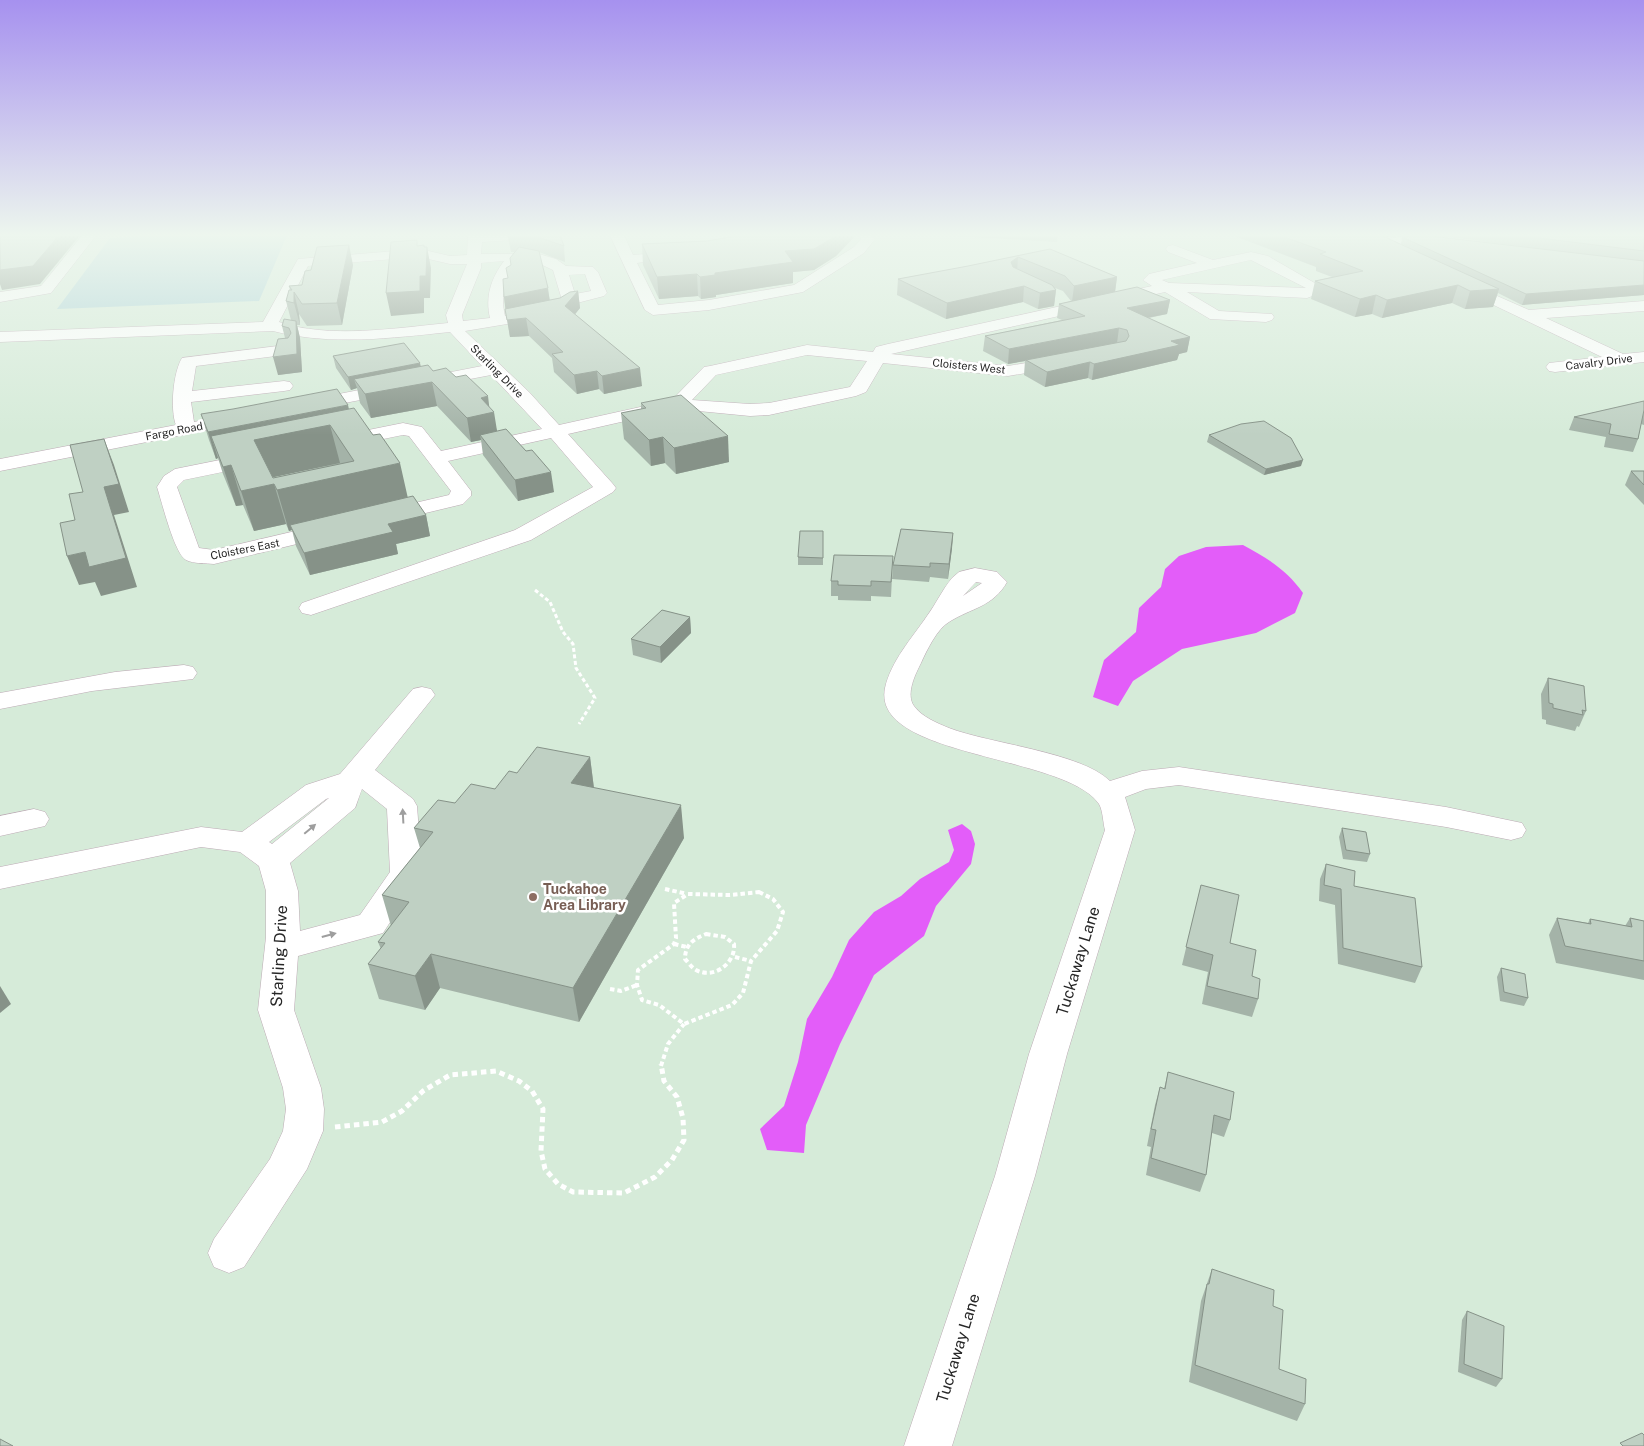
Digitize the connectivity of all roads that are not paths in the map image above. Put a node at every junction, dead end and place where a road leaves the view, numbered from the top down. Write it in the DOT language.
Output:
graph roads {
  1 [pos="282,300"];
  2 [pos="461,300"];
  3 [pos="496,300"];
  4 [pos="569,300"];
  5 [pos="648,300"];
  6 [pos="736,300"];
  7 [pos="1073,300"];
  8 [pos="1190,300"];
  9 [pos="1496,300"];
  10 [pos="1644,306"];
  11 [pos="1526,315"];
  12 [pos="1266,317"];
  13 [pos="499,321"];
  14 [pos="273,326"];
  15 [pos="456,327"];
  16 [pos="0,337"];
  17 [pos="286,350"];
  18 [pos="1644,356"];
  19 [pos="879,357"];
  20 [pos="1079,358"];
  21 [pos="1620,359"];
  22 [pos="1555,367"];
  23 [pos="495,369"];
  24 [pos="284,386"];
  25 [pos="182,398"];
  26 [pos="678,404"];
  27 [pos="287,409"];
  28 [pos="259,414"];
  29 [pos="187,428"];
  30 [pos="556,431"];
  31 [pos="436,458"];
  32 [pos="0,465"];
  33 [pos="312,608"];
  34 [pos="938,618"];
  35 [pos="184,673"];
  36 [pos="422,695"];
  37 [pos="0,701"];
  38 [pos="354,776"];
  39 [pos="1107,793"];
  40 [pos="34,819"];
  41 [pos="0,826"];
  42 [pos="1511,830"];
  43 [pos="260,852"];
  44 [pos="0,878"];
  45 [pos="282,948"];
  46 [pos="238,1240"];
  47 [pos="928,1446"];
  1 -- 14 [label="street"];
  2 -- 15 [label="street"];
  3 -- 13 [label="street"];
  4 -- 13 [label="street"];
  5 -- 6 [label="street"];
  7 -- 19 [label="street, Cloisters West"];
  8 -- 12 [label="street"];
  9 -- 11 [label="street"];
  10 -- 11 [label="street"];
  11 -- 21 [label="street"];
  13 -- 15 [label="street"];
  14 -- 15 [label="street"];
  14 -- 16 [label="street"];
  15 -- 23 [label="street, Starling Drive"];
  17 -- 25 [label="street"];
  18 -- 21 [label="street, Cavalry Drive"];
  19 -- 20 [label="street, Cloisters West"];
  19 -- 26 [label="street, Cloisters West"];
  19 -- 26 [label="street"];
  21 -- 22 [label="street, Cavalry Drive"];
  23 -- 27 [label="street"];
  23 -- 30 [label="street, Starling Drive"];
  24 -- 25 [label="street"];
  25 -- 29 [label="street"];
  26 -- 30 [label="street"];
  28 -- 29 [label="street, Fargo Road"];
  29 -- 32 [label="street, Fargo Road"];
  30 -- 31 [label="street"];
  30 -- 33 [label="street, Starling Drive"];
  31 -- 31 [label="street, Cloisters East"];
  34 -- 39 [label="street, Tuckaway Lane"];
  35 -- 37 [label="street"];
  36 -- 38 [label="street"];
  38 -- 43 [label="street"];
  45 -- 38 [label="street, one-way"];
  39 -- 42 [label="street"];
  39 -- 47 [label="street, Tuckaway Lane"];
  40 -- 41 [label="street"];
  43 -- 44 [label="street"];
  43 -- 45 [label="street, Starling Drive"];
  45 -- 46 [label="street, Starling Drive"];
}
